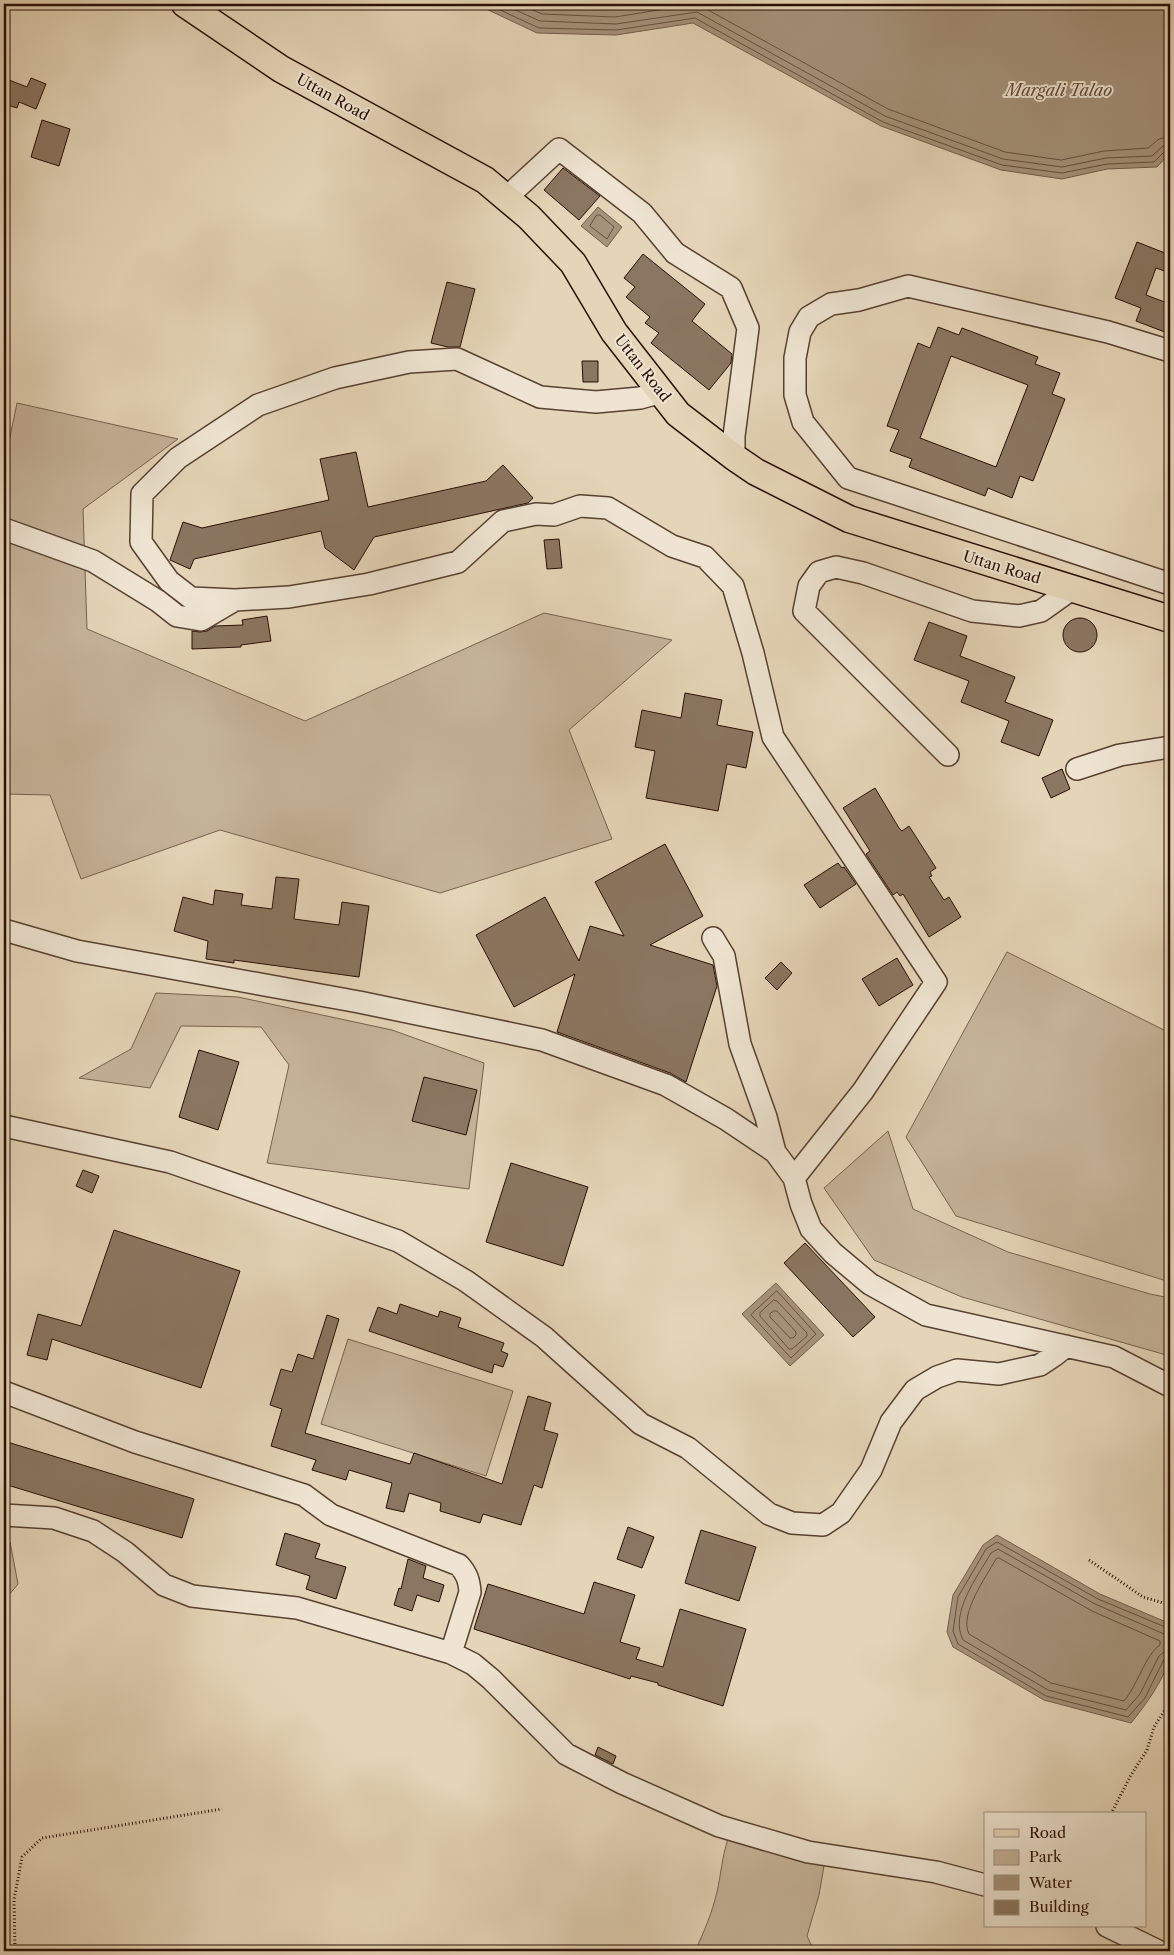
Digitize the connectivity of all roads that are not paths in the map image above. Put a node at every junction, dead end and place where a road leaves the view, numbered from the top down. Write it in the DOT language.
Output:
graph roads {
  1 [pos="185,4"];
  2 [pos="506,198"];
  3 [pos="1170,351"];
  4 [pos="662,392"];
  5 [pos="734,457"];
  6 [pos="4,529"];
  7 [pos="1170,584"];
  8 [pos="1072,589"];
  9 [pos="234,600"];
  10 [pos="1170,619"];
  11 [pos="1170,747"];
  12 [pos="948,755"];
  13 [pos="1076,769"];
  14 [pos="4,930"];
  15 [pos="713,938"];
  16 [pos="4,1126"];
  17 [pos="775,1152"];
  18 [pos="794,1178"];
  19 [pos="1066,1346"];
  20 [pos="1170,1386"];
  21 [pos="4,1392"];
  22 [pos="4,1515"];
  23 [pos="451,1653"];
  24 [pos="984,1885"];
  25 [pos="1111,1928"];
  26 [pos="1158,1951"];
  1 -- 2 [label="main road, Uttan Road"];
  2 -- 4 [label="main road, Uttan Road"];
  2 -- 5 [label="street"];
  3 -- 7 [label="street"];
  4 -- 5 [label="main road, Uttan Road"];
  4 -- 9 [label="street"];
  5 -- 8 [label="main road, Uttan Road"];
  6 -- 9 [label="street"];
  8 -- 10 [label="main road, Uttan Road"];
  8 -- 12 [label="street"];
  9 -- 18 [label="street"];
  11 -- 13 [label="street"];
  14 -- 17 [label="street"];
  15 -- 17 [label="street"];
  16 -- 19 [label="street"];
  17 -- 18 [label="street"];
  18 -- 19 [label="street"];
  19 -- 20 [label="street"];
  21 -- 23 [label="street"];
  22 -- 23 [label="street"];
  23 -- 24 [label="street"];
  25 -- 26 [label="street"];
}
